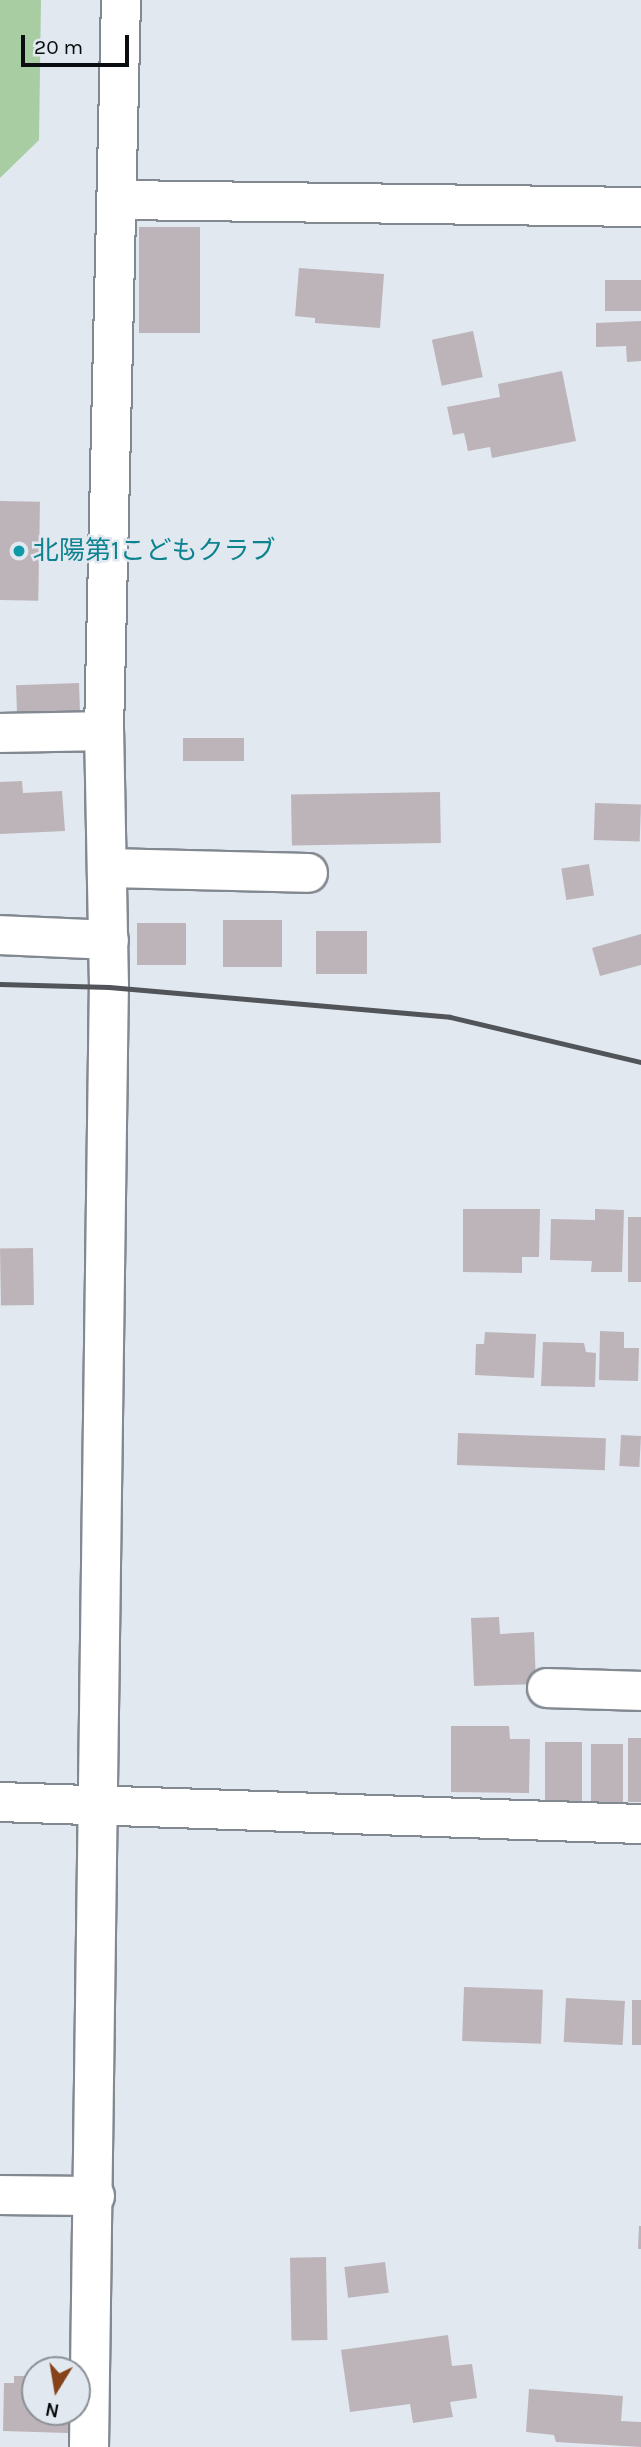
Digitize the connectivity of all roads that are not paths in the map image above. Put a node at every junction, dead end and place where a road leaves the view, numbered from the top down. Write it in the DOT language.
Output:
graph roads {
  1 [pos="121,0"];
  2 [pos="120,200"];
  3 [pos="641,207"];
  4 [pos="104,731"];
  5 [pos="0,733"];
  6 [pos="107,868"];
  7 [pos="308,873"];
  8 [pos="0,935"];
  9 [pos="108,940"];
  10 [pos="547,1688"];
  11 [pos="641,1691"];
  12 [pos="0,1802"];
  13 [pos="95,1805"];
  14 [pos="641,1824"];
  15 [pos="0,2195"];
  16 [pos="95,2196"];
  17 [pos="89,2447"];
  1 -- 2 [label="street"];
  2 -- 3 [label="street"];
  2 -- 4 [label="street"];
  4 -- 5 [label="street"];
  4 -- 6 [label="street"];
  6 -- 7 [label="street"];
  6 -- 9 [label="street"];
  8 -- 9 [label="street"];
  9 -- 13 [label="street"];
  10 -- 11 [label="street"];
  12 -- 13 [label="street"];
  13 -- 14 [label="street"];
  13 -- 16 [label="street"];
  15 -- 16 [label="street"];
  16 -- 17 [label="street"];
}
